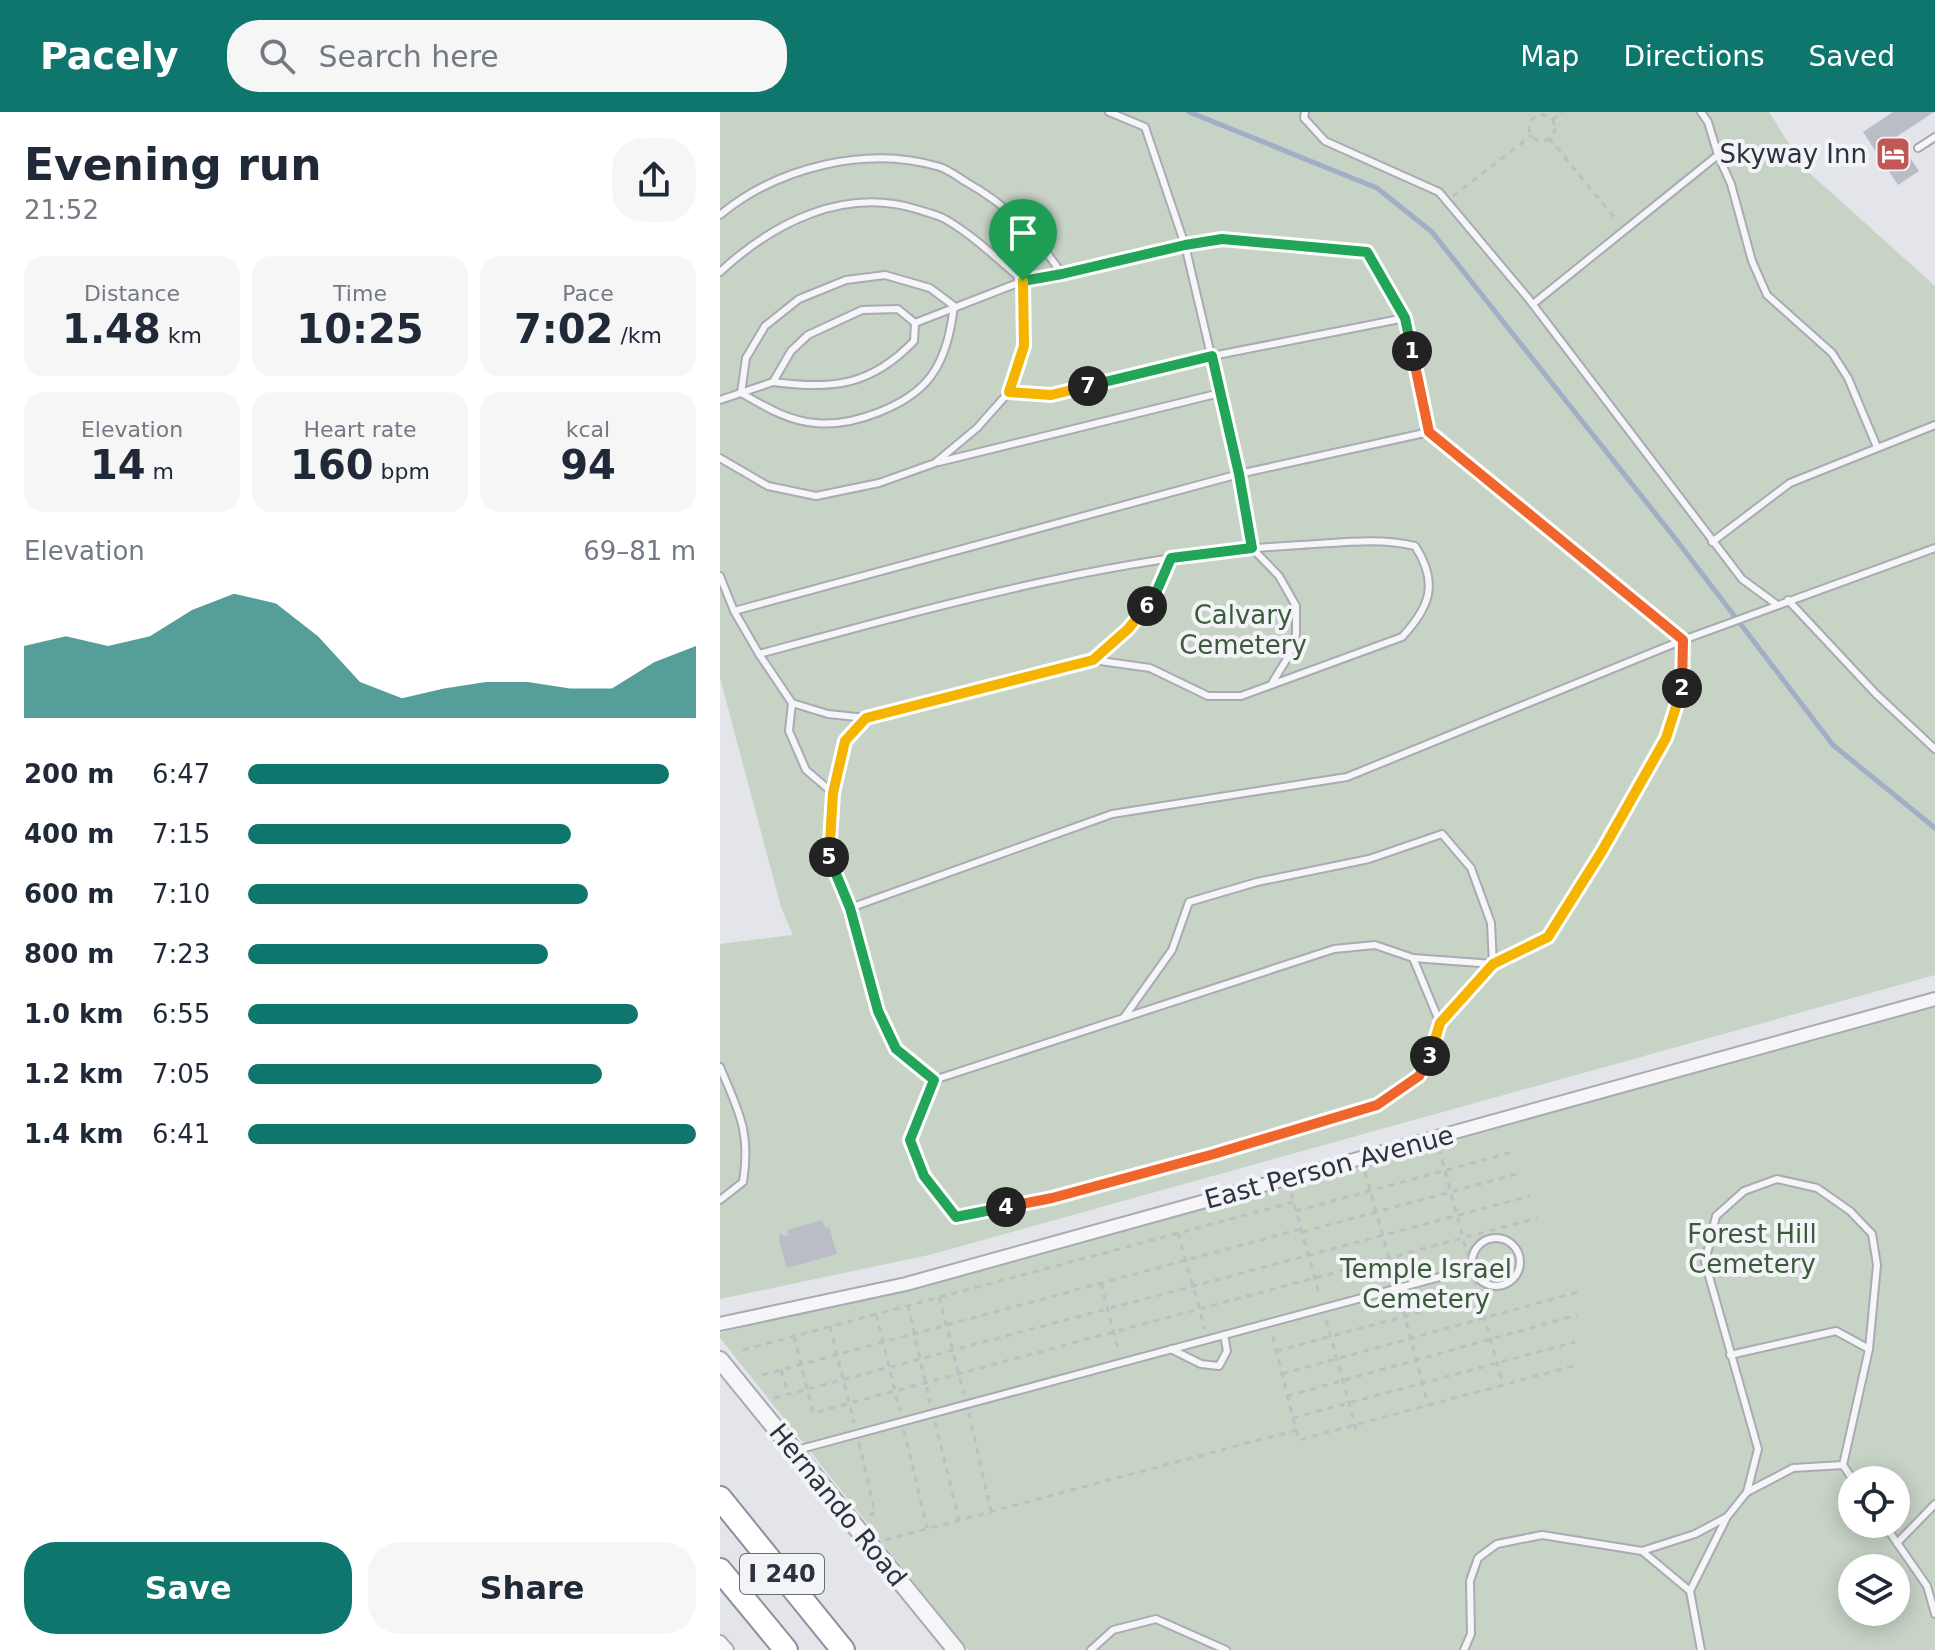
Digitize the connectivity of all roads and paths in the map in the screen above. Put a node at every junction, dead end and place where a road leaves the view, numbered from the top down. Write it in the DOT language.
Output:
graph roads {
  1 [pos="1109,112"];
  2 [pos="1305,112"];
  3 [pos="1531,112"];
  4 [pos="1563,112"];
  5 [pos="1701,112"];
  6 [pos="1535,117"];
  7 [pos="1552,120"];
  8 [pos="1532,135"];
  9 [pos="1935,137"];
  10 [pos="1549,138"];
  11 [pos="1918,148"];
  12 [pos="1718,155"];
  13 [pos="1447,201"];
  14 [pos="720,215"];
  15 [pos="1625,231"];
  16 [pos="1185,245"];
  17 [pos="720,272"];
  18 [pos="1062,274"];
  19 [pos="1023,281"];
  20 [pos="1533,304"];
  21 [pos="954,306"];
  22 [pos="1405,318"];
  23 [pos="915,323"];
  24 [pos="1212,356"];
  25 [pos="773,382"];
  26 [pos="1009,392"];
  27 [pos="741,393"];
  28 [pos="1220,393"];
  29 [pos="720,400"];
  30 [pos="1935,425"];
  31 [pos="1429,432"];
  32 [pos="1877,447"];
  33 [pos="720,458"];
  34 [pos="935,463"];
  35 [pos="1239,474"];
  36 [pos="1712,542"];
  37 [pos="1252,548"];
  38 [pos="1935,548"];
  39 [pos="1171,558"];
  40 [pos="720,576"];
  41 [pos="1788,600"];
  42 [pos="1776,604"];
  43 [pos="734,611"];
  44 [pos="1683,640"];
  45 [pos="759,654"];
  46 [pos="1093,660"];
  47 [pos="1270,686"];
  48 [pos="792,703"];
  49 [pos="866,718"];
  50 [pos="1935,749"];
  51 [pos="833,793"];
  52 [pos="850,908"];
  53 [pos="1413,958"];
  54 [pos="1493,964"];
  55 [pos="1935,999"];
  56 [pos="1124,1018"];
  57 [pos="1440,1023"];
  58 [pos="720,1067"];
  59 [pos="934,1080"];
  60 [pos="1439,1148"];
  61 [pos="1516,1151"];
  62 [pos="1364,1168"];
  63 [pos="1445,1170"];
  64 [pos="1521,1173"];
  65 [pos="1290,1188"];
  66 [pos="1370,1191"];
  67 [pos="1451,1192"];
  68 [pos="1530,1196"];
  69 [pos="720,1200"];
  70 [pos="1294,1202"];
  71 [pos="1296,1211"];
  72 [pos="1376,1212"];
  73 [pos="1457,1215"];
  74 [pos="1537,1218"];
  75 [pos="1302,1230"];
  76 [pos="1178,1233"];
  77 [pos="1382,1235"];
  78 [pos="1463,1237"];
  79 [pos="1308,1254"];
  80 [pos="1388,1258"];
  81 [pos="1186,1260"];
  82 [pos="1472,1268"];
  83 [pos="1315,1278"];
  84 [pos="1101,1283"];
  85 [pos="1193,1285"];
  86 [pos="1397,1289"];
  87 [pos="1578,1292"];
  88 [pos="1479,1297"];
  89 [pos="1107,1308"];
  90 [pos="1323,1308"];
  91 [pos="1199,1309"];
  92 [pos="1577,1315"];
  93 [pos="1405,1316"];
  94 [pos="1485,1318"];
  95 [pos="1269,1323"];
  96 [pos="720,1324"];
  97 [pos="1114,1332"];
  98 [pos="1224,1335"];
  99 [pos="794,1336"];
  100 [pos="1331,1336"];
  101 [pos="1410,1338"];
  102 [pos="1208,1339"];
  103 [pos="1491,1340"];
  104 [pos="1575,1342"];
  105 [pos="1171,1349"];
  106 [pos="1869,1349"];
  107 [pos="743,1350"];
  108 [pos="1276,1351"];
  109 [pos="1730,1355"];
  110 [pos="1337,1359"];
  111 [pos="720,1360"];
  112 [pos="1416,1360"];
  113 [pos="1122,1363"];
  114 [pos="1497,1363"];
  115 [pos="802,1364"];
  116 [pos="1577,1365"];
  117 [pos="781,1370"];
  118 [pos="1282,1374"];
  119 [pos="762,1375"];
  120 [pos="1343,1381"];
  121 [pos="1423,1383"];
  122 [pos="1503,1384"];
  123 [pos="807,1389"];
  124 [pos="788,1394"];
  125 [pos="1287,1396"];
  126 [pos="774,1398"];
  127 [pos="1349,1403"];
  128 [pos="1429,1405"];
  129 [pos="1293,1418"];
  130 [pos="1355,1425"];
  131 [pos="1296,1430"];
  132 [pos="1358,1436"];
  133 [pos="794,1451"];
  134 [pos="1843,1465"];
  135 [pos="1747,1492"];
  136 [pos="720,1498"];
  137 [pos="1935,1504"];
  138 [pos="1727,1517"];
  139 [pos="1894,1538"];
  140 [pos="1897,1543"];
  141 [pos="870,1544"];
  142 [pos="1642,1551"];
  143 [pos="720,1570"];
  144 [pos="1690,1591"];
  145 [pos="1935,1614"];
  146 [pos="720,1642"];
  147 [pos="727,1650"];
  148 [pos="786,1650"];
  149 [pos="843,1650"];
  150 [pos="956,1650"];
  151 [pos="1091,1650"];
  152 [pos="1226,1650"];
  153 [pos="1464,1650"];
  154 [pos="1701,1650"];
  1 -- 16 [label="lane"];
  2 -- 13 [label="lane"];
  3 -- 6 [label="path"];
  4 -- 7 [label="path"];
  5 -- 12 [label="lane"];
  6 -- 7 [label="path"];
  6 -- 8 [label="path"];
  7 -- 10 [label="path"];
  8 -- 10 [label="path"];
  8 -- 13 [label="path"];
  9 -- 11 [label="lane"];
  10 -- 15 [label="path"];
  12 -- 15 [label="lane"];
  12 -- 32 [label="lane"];
  13 -- 20 [label="lane"];
  14 -- 18 [label="lane"];
  15 -- 20 [label="lane"];
  16 -- 18 [label="lane"];
  16 -- 22 [label="lane"];
  16 -- 24 [label="lane"];
  17 -- 19 [label="lane"];
  18 -- 19 [label="lane"];
  19 -- 21 [label="lane"];
  19 -- 26 [label="lane"];
  20 -- 36 [label="lane"];
  21 -- 23 [label="lane"];
  21 -- 27 [label="lane"];
  21 -- 27 [label="lane"];
  22 -- 24 [label="lane"];
  22 -- 31 [label="lane"];
  23 -- 25 [label="lane"];
  23 -- 25 [label="lane"];
  24 -- 26 [label="lane"];
  24 -- 28 [label="lane"];
  25 -- 27 [label="lane"];
  26 -- 34 [label="lane"];
  27 -- 29 [label="lane"];
  28 -- 34 [label="lane"];
  28 -- 35 [label="lane"];
  30 -- 32 [label="lane"];
  31 -- 35 [label="lane"];
  31 -- 44 [label="lane"];
  32 -- 36 [label="lane"];
  33 -- 34 [label="lane"];
  35 -- 37 [label="lane"];
  35 -- 43 [label="lane"];
  36 -- 42 [label="lane"];
  37 -- 39 [label="lane"];
  37 -- 47 [label="lane"];
  37 -- 47 [label="lane"];
  38 -- 41 [label="lane"];
  39 -- 45 [label="lane"];
  39 -- 46 [label="lane"];
  40 -- 43 [label="lane"];
  41 -- 42 [label="lane"];
  41 -- 50 [label="lane"];
  42 -- 44 [label="lane"];
  43 -- 45 [label="lane"];
  44 -- 52 [label="lane"];
  44 -- 54 [label="lane"];
  45 -- 48 [label="lane"];
  46 -- 47 [label="lane"];
  46 -- 49 [label="lane"];
  48 -- 49 [label="lane"];
  48 -- 51 [label="lane"];
  49 -- 51 [label="lane"];
  51 -- 52 [label="lane"];
  52 -- 59 [label="lane"];
  53 -- 54 [label="lane"];
  53 -- 56 [label="lane"];
  53 -- 57 [label="lane"];
  54 -- 56 [label="lane"];
  54 -- 57 [label="lane"];
  55 -- 96 [label="street, East Person Avenue"];
  56 -- 59 [label="lane"];
  57 -- 59 [label="lane"];
  58 -- 69 [label="lane"];
  60 -- 63 [label="path"];
  61 -- 63 [label="path"];
  62 -- 66 [label="path"];
  63 -- 66 [label="path"];
  63 -- 67 [label="path"];
  64 -- 67 [label="path"];
  65 -- 70 [label="path"];
  66 -- 71 [label="path"];
  66 -- 72 [label="path"];
  67 -- 72 [label="path"];
  67 -- 73 [label="path"];
  68 -- 73 [label="path"];
  70 -- 71 [label="path"];
  70 -- 76 [label="path"];
  71 -- 75 [label="path"];
  72 -- 75 [label="path"];
  72 -- 77 [label="path"];
  73 -- 77 [label="path"];
  73 -- 78 [label="path"];
  74 -- 78 [label="path"];
  75 -- 79 [label="path"];
  75 -- 81 [label="path"];
  76 -- 81 [label="path"];
  76 -- 99 [label="path"];
  77 -- 79 [label="path"];
  77 -- 80 [label="path"];
  78 -- 80 [label="path"];
  78 -- 82 [label="path"];
  79 -- 83 [label="path"];
  79 -- 85 [label="path"];
  80 -- 83 [label="path"];
  80 -- 86 [label="path"];
  81 -- 84 [label="path"];
  81 -- 85 [label="path"];
  82 -- 82 [label="lane"];
  82 -- 86 [label="lane"];
  82 -- 88 [label="path"];
  83 -- 90 [label="path"];
  83 -- 91 [label="path"];
  84 -- 89 [label="path"];
  84 -- 115 [label="path"];
  85 -- 89 [label="path"];
  85 -- 91 [label="path"];
  86 -- 90 [label="lane"];
  86 -- 93 [label="path"];
  87 -- 94 [label="path"];
  88 -- 93 [label="path"];
  88 -- 94 [label="path"];
  89 -- 97 [label="path"];
  89 -- 123 [label="path"];
  90 -- 95 [label="lane"];
  90 -- 100 [label="path"];
  91 -- 97 [label="path"];
  91 -- 102 [label="path"];
  92 -- 103 [label="path"];
  93 -- 100 [label="path"];
  93 -- 101 [label="path"];
  94 -- 101 [label="path"];
  94 -- 103 [label="path"];
  95 -- 98 [label="lane"];
  95 -- 108 [label="path"];
  97 -- 113 [label="path"];
  97 -- 123 [label="path"];
  98 -- 102 [label="lane"];
  98 -- 105 [label="lane"];
  99 -- 107 [label="path"];
  99 -- 115 [label="path"];
  100 -- 108 [label="path"];
  100 -- 110 [label="path"];
  101 -- 110 [label="path"];
  101 -- 112 [label="path"];
  102 -- 105 [label="lane"];
  103 -- 112 [label="path"];
  103 -- 114 [label="path"];
  104 -- 114 [label="path"];
  105 -- 113 [label="lane"];
  106 -- 109 [label="lane"];
  106 -- 109 [label="lane"];
  106 -- 134 [label="lane"];
  108 -- 118 [label="path"];
  109 -- 135 [label="lane"];
  110 -- 118 [label="path"];
  110 -- 120 [label="path"];
  111 -- 133 [label="street, Hernando Road"];
  112 -- 120 [label="path"];
  112 -- 121 [label="path"];
  113 -- 133 [label="lane"];
  114 -- 121 [label="path"];
  114 -- 122 [label="path"];
  115 -- 117 [label="path"];
  115 -- 123 [label="path"];
  116 -- 122 [label="path"];
  117 -- 119 [label="path"];
  117 -- 124 [label="path"];
  118 -- 125 [label="path"];
  120 -- 125 [label="path"];
  120 -- 127 [label="path"];
  121 -- 127 [label="path"];
  121 -- 128 [label="path"];
  122 -- 128 [label="path"];
  123 -- 124 [label="path"];
  124 -- 126 [label="path"];
  125 -- 129 [label="path"];
  127 -- 129 [label="path"];
  127 -- 130 [label="path"];
  128 -- 130 [label="path"];
  129 -- 131 [label="path"];
  130 -- 131 [label="path"];
  130 -- 132 [label="path"];
  131 -- 141 [label="path"];
  133 -- 141 [label="street, Hernando Road"];
  134 -- 135 [label="lane"];
  135 -- 138 [label="lane"];
  136 -- 149 [label="highway, I 240"];
  137 -- 140 [label="lane"];
  138 -- 142 [label="lane"];
  138 -- 144 [label="lane"];
  139 -- 140 [label="lane"];
  140 -- 145 [label="lane"];
  141 -- 150 [label="street, Hernando Road"];
  142 -- 144 [label="lane"];
  142 -- 153 [label="lane"];
  143 -- 148 [label="highway, I 240"];
  144 -- 154 [label="lane"];
  146 -- 147 [label="street"];
  151 -- 152 [label="lane"];
}
